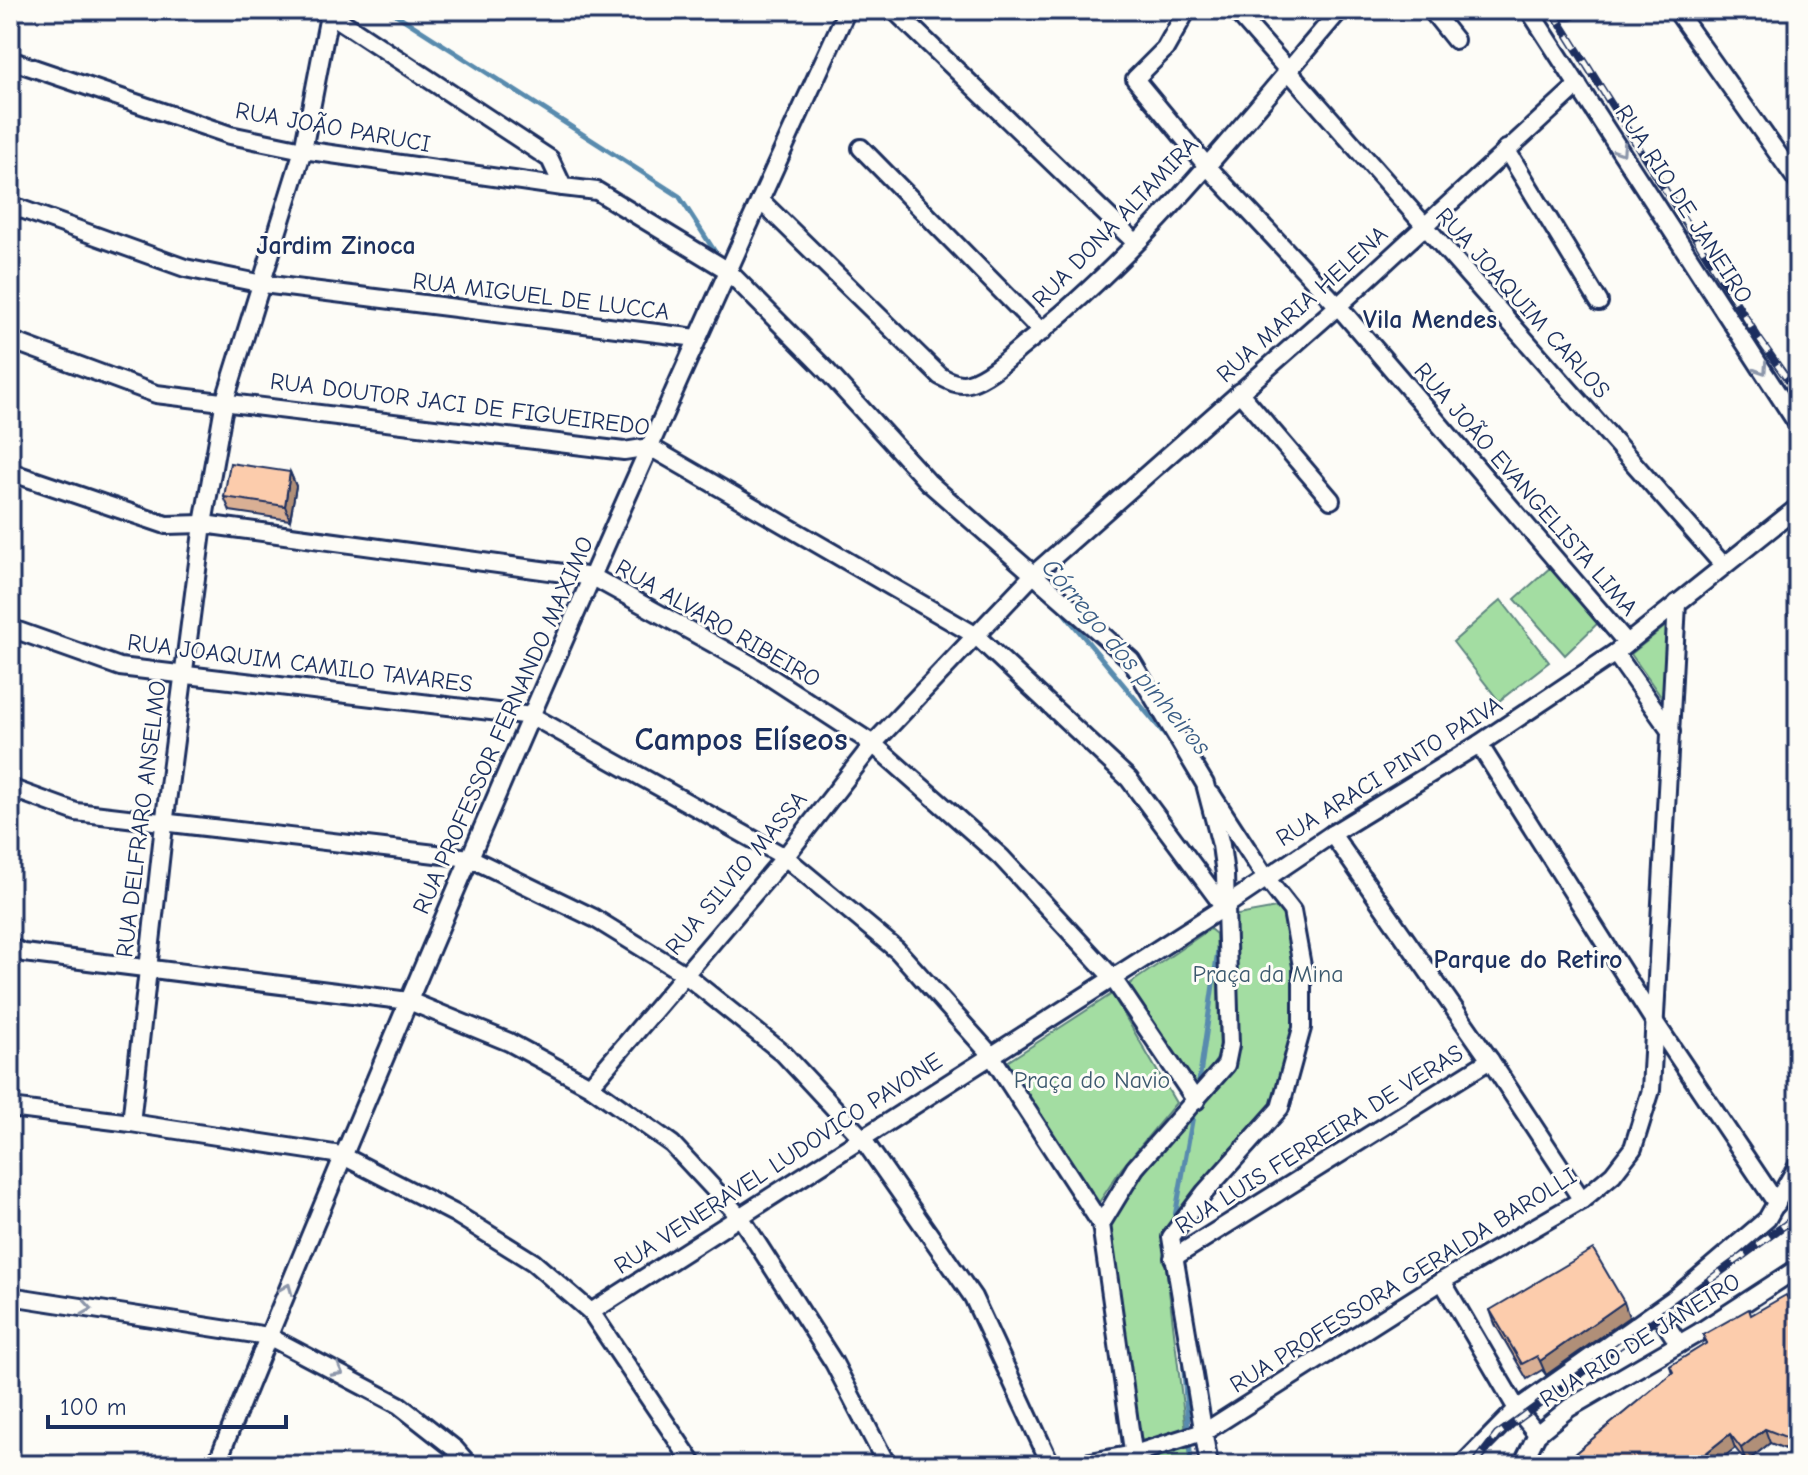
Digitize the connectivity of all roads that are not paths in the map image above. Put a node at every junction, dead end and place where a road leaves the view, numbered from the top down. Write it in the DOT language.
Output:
graph roads {
  1 [pos="847,10"];
  2 [pos="894,10"];
  3 [pos="1187,10"];
  4 [pos="1235,10"];
  5 [pos="1340,10"];
  6 [pos="1431,10"];
  7 [pos="1529,10"];
  8 [pos="1676,10"];
  9 [pos="328,11"];
  10 [pos="1455,40"];
  11 [pos="10,60"];
  12 [pos="1287,71"];
  13 [pos="1578,85"];
  14 [pos="861,148"];
  15 [pos="1506,149"];
  16 [pos="303,150"];
  17 [pos="1206,165"];
  18 [pos="1798,182"];
  19 [pos="563,187"];
  20 [pos="760,200"];
  21 [pos="10,205"];
  22 [pos="1422,227"];
  23 [pos="1135,242"];
  24 [pos="727,270"];
  25 [pos="263,284"];
  26 [pos="1599,302"];
  27 [pos="1338,306"];
  28 [pos="1042,332"];
  29 [pos="697,338"];
  30 [pos="10,340"];
  31 [pos="1239,392"];
  32 [pos="225,400"];
  33 [pos="1798,425"];
  34 [pos="650,447"];
  35 [pos="10,472"];
  36 [pos="1331,500"];
  37 [pos="1798,507"];
  38 [pos="203,524"];
  39 [pos="1054,555"];
  40 [pos="1724,566"];
  41 [pos="1033,575"];
  42 [pos="593,577"];
  43 [pos="1677,603"];
  44 [pos="10,628"];
  45 [pos="975,635"];
  46 [pos="1621,648"];
  47 [pos="184,674"];
  48 [pos="532,716"];
  49 [pos="1671,732"];
  50 [pos="873,744"];
  51 [pos="1479,744"];
  52 [pos="1205,784"];
  53 [pos="10,788"];
  54 [pos="164,825"];
  55 [pos="1332,834"];
  56 [pos="785,857"];
  57 [pos="470,858"];
  58 [pos="1266,878"];
  59 [pos="1224,907"];
  60 [pos="10,947"];
  61 [pos="146,967"];
  62 [pos="683,973"];
  63 [pos="1112,977"];
  64 [pos="409,1001"];
  65 [pos="1654,1021"];
  66 [pos="991,1055"];
  67 [pos="1490,1060"];
  68 [pos="590,1086"];
  69 [pos="1196,1101"];
  70 [pos="10,1108"];
  71 [pos="131,1123"];
  72 [pos="862,1138"];
  73 [pos="341,1155"];
  74 [pos="1798,1165"];
  75 [pos="1582,1200"];
  76 [pos="1777,1204"];
  77 [pos="741,1218"];
  78 [pos="1101,1224"];
  79 [pos="1173,1258"];
  80 [pos="1798,1268"];
  81 [pos="1442,1281"];
  82 [pos="10,1296"];
  83 [pos="1657,1311"];
  84 [pos="591,1312"];
  85 [pos="268,1336"];
  86 [pos="1679,1344"];
  87 [pos="1517,1409"];
  88 [pos="1206,1431"];
  89 [pos="1537,1434"];
  90 [pos="1134,1460"];
  91 [pos="216,1465"];
  92 [pos="469,1465"];
  93 [pos="694,1465"];
  94 [pos="887,1465"];
  95 [pos="1051,1465"];
  96 [pos="1074,1465"];
  97 [pos="1209,1465"];
  98 [pos="1462,1465"];
  99 [pos="1522,1465"];
  1 -- 20 [label="street, RUA PROFESSOR FERNANDO MAXIMO"];
  2 -- 23 [label="street"];
  3 -- 17 [label="street, RUA JOÃO EVANGELISTA LIMA"];
  4 -- 12 [label="street, RUA JOAQUIM CARLOS"];
  5 -- 12 [label="street, RUA DONA ALTAMIRA"];
  6 -- 10 [label="street"];
  7 -- 13 [label="street, RUA RIO DE JANEIRO"];
  8 -- 18 [label="street"];
  9 -- 16 [label="street, RUA DELFRARO ANSELMO"];
  9 -- 19 [label="street"];
  11 -- 16 [label="street, RUA JOÃO PARUCI"];
  12 -- 17 [label="street, RUA DONA ALTAMIRA"];
  12 -- 22 [label="street, RUA JOAQUIM CARLOS"];
  13 -- 15 [label="street, RUA MARIA HELENA"];
  13 -- 33 [label="street, RUA RIO DE JANEIRO, one-way"];
  14 -- 28 [label="street"];
  15 -- 22 [label="street, RUA MARIA HELENA"];
  15 -- 26 [label="street"];
  16 -- 19 [label="street, RUA JOÃO PARUCI"];
  16 -- 25 [label="street, RUA DELFRARO ANSELMO"];
  17 -- 23 [label="street, RUA DONA ALTAMIRA"];
  17 -- 27 [label="street, RUA JOÃO EVANGELISTA LIMA"];
  19 -- 24 [label="street, RUA JOÃO PARUCI"];
  20 -- 24 [label="street, RUA PROFESSOR FERNANDO MAXIMO"];
  20 -- 28 [label="street, RUA DONA ALTAMIRA"];
  21 -- 25 [label="street, RUA MIGUEL DE LUCCA"];
  22 -- 27 [label="street, RUA MARIA HELENA"];
  22 -- 40 [label="street, RUA JOAQUIM CARLOS"];
  23 -- 28 [label="street, RUA DONA ALTAMIRA"];
  24 -- 29 [label="street, RUA PROFESSOR FERNANDO MAXIMO"];
  24 -- 41 [label="street, RUA JOÃO PARUCI"];
  25 -- 29 [label="street, RUA MIGUEL DE LUCCA"];
  25 -- 32 [label="street, RUA DELFRARO ANSELMO"];
  27 -- 31 [label="street, RUA MARIA HELENA"];
  27 -- 46 [label="street, RUA JOÃO EVANGELISTA LIMA"];
  29 -- 34 [label="street, RUA PROFESSOR FERNANDO MAXIMO"];
  30 -- 32 [label="street, RUA DOUTOR JACI DE FIGUEIREDO"];
  31 -- 36 [label="street"];
  31 -- 39 [label="street, RUA MARIA HELENA"];
  32 -- 34 [label="street, RUA DOUTOR JACI DE FIGUEIREDO"];
  32 -- 38 [label="street, RUA DELFRARO ANSELMO"];
  34 -- 42 [label="street, RUA PROFESSOR FERNANDO MAXIMO"];
  34 -- 45 [label="street, RUA DOUTOR JACI DE FIGUEIREDO"];
  35 -- 38 [label="street, RUA ALVARO RIBEIRO"];
  37 -- 40 [label="street, RUA ARACI PINTO PAIVA"];
  38 -- 42 [label="street, RUA ALVARO RIBEIRO"];
  38 -- 47 [label="street, RUA DELFRARO ANSELMO"];
  39 -- 41 [label="street, RUA SILVIO MASSA"];
  40 -- 43 [label="street, RUA ARACI PINTO PAIVA"];
  41 -- 45 [label="street, RUA SILVIO MASSA"];
  41 -- 52 [label="street, RUA JOÃO PARUCI"];
  42 -- 48 [label="street, RUA PROFESSOR FERNANDO MAXIMO"];
  42 -- 50 [label="street, RUA ALVARO RIBEIRO"];
  43 -- 46 [label="street, RUA ARACI PINTO PAIVA"];
  43 -- 49 [label="street, RUA PROFESSORA GERALDA BAROLLI"];
  44 -- 47 [label="street, RUA JOAQUIM CAMILO TAVARES"];
  45 -- 50 [label="street, RUA SILVIO MASSA"];
  45 -- 59 [label="street, RUA DOUTOR JACI DE FIGUEIREDO"];
  46 -- 49 [label="street, RUA JOÃO EVANGELISTA LIMA"];
  46 -- 51 [label="street, RUA ARACI PINTO PAIVA"];
  47 -- 48 [label="street, RUA JOAQUIM CAMILO TAVARES"];
  47 -- 54 [label="street, RUA DELFRARO ANSELMO"];
  48 -- 56 [label="street, RUA JOAQUIM CAMILO TAVARES"];
  48 -- 57 [label="street, RUA PROFESSOR FERNANDO MAXIMO"];
  49 -- 65 [label="street, RUA PROFESSORA GERALDA BAROLLI"];
  50 -- 56 [label="street, RUA SILVIO MASSA"];
  50 -- 63 [label="street, RUA ALVARO RIBEIRO"];
  51 -- 55 [label="street, RUA ARACI PINTO PAIVA"];
  51 -- 65 [label="street"];
  52 -- 58 [label="street"];
  52 -- 59 [label="street"];
  53 -- 54 [label="street"];
  54 -- 57 [label="street"];
  54 -- 61 [label="street, RUA DELFRARO ANSELMO"];
  55 -- 58 [label="street, RUA ARACI PINTO PAIVA"];
  55 -- 67 [label="street"];
  56 -- 62 [label="street, RUA SILVIO MASSA"];
  56 -- 66 [label="street, RUA JOAQUIM CAMILO TAVARES"];
  57 -- 62 [label="street"];
  57 -- 64 [label="street, RUA PROFESSOR FERNANDO MAXIMO"];
  58 -- 59 [label="street, RUA ARACI PINTO PAIVA"];
  58 -- 79 [label="street"];
  59 -- 63 [label="street, RUA ARACI PINTO PAIVA"];
  59 -- 69 [label="street"];
  60 -- 61 [label="street"];
  61 -- 64 [label="street"];
  61 -- 71 [label="street, RUA DELFRARO ANSELMO"];
  62 -- 68 [label="street, RUA SILVIO MASSA"];
  62 -- 72 [label="street"];
  63 -- 66 [label="street, RUA ARACI PINTO PAIVA"];
  63 -- 69 [label="street, RUA ALVARO RIBEIRO"];
  64 -- 68 [label="street"];
  64 -- 73 [label="street, RUA PROFESSOR FERNANDO MAXIMO"];
  65 -- 75 [label="street, RUA PROFESSORA GERALDA BAROLLI"];
  65 -- 76 [label="street"];
  66 -- 72 [label="street, RUA VENERAVEL LUDOVICO PAVONE"];
  66 -- 78 [label="street, RUA JOAQUIM CAMILO TAVARES"];
  67 -- 75 [label="street"];
  67 -- 79 [label="street, RUA LUIS FERREIRA DE VERAS"];
  68 -- 77 [label="street"];
  69 -- 78 [label="street"];
  70 -- 71 [label="street"];
  71 -- 73 [label="street"];
  72 -- 77 [label="street, RUA VENERAVEL LUDOVICO PAVONE"];
  72 -- 95 [label="street"];
  73 -- 84 [label="street"];
  85 -- 73 [label="street, RUA PROFESSOR FERNANDO MAXIMO, one-way"];
  74 -- 76 [label="street"];
  75 -- 81 [label="street, RUA PROFESSORA GERALDA BAROLLI"];
  76 -- 83 [label="street"];
  77 -- 84 [label="street, RUA VENERAVEL LUDOVICO PAVONE"];
  77 -- 94 [label="street"];
  78 -- 90 [label="street"];
  79 -- 88 [label="street"];
  80 -- 86 [label="street, RUA RIO DE JANEIRO"];
  81 -- 87 [label="street"];
  81 -- 88 [label="street, RUA PROFESSORA GERALDA BAROLLI"];
  82 -- 85 [label="street, one-way"];
  83 -- 86 [label="street"];
  83 -- 87 [label="street"];
  84 -- 93 [label="street"];
  85 -- 91 [label="street, RUA PROFESSOR FERNANDO MAXIMO"];
  85 -- 92 [label="street, one-way"];
  86 -- 89 [label="street, RUA RIO DE JANEIRO"];
  87 -- 89 [label="street"];
  87 -- 98 [label="street"];
  88 -- 90 [label="street, RUA PROFESSORA GERALDA BAROLLI"];
  88 -- 97 [label="street"];
  89 -- 99 [label="street, RUA RIO DE JANEIRO"];
  90 -- 96 [label="street, RUA PROFESSORA GERALDA BAROLLI"];
}
